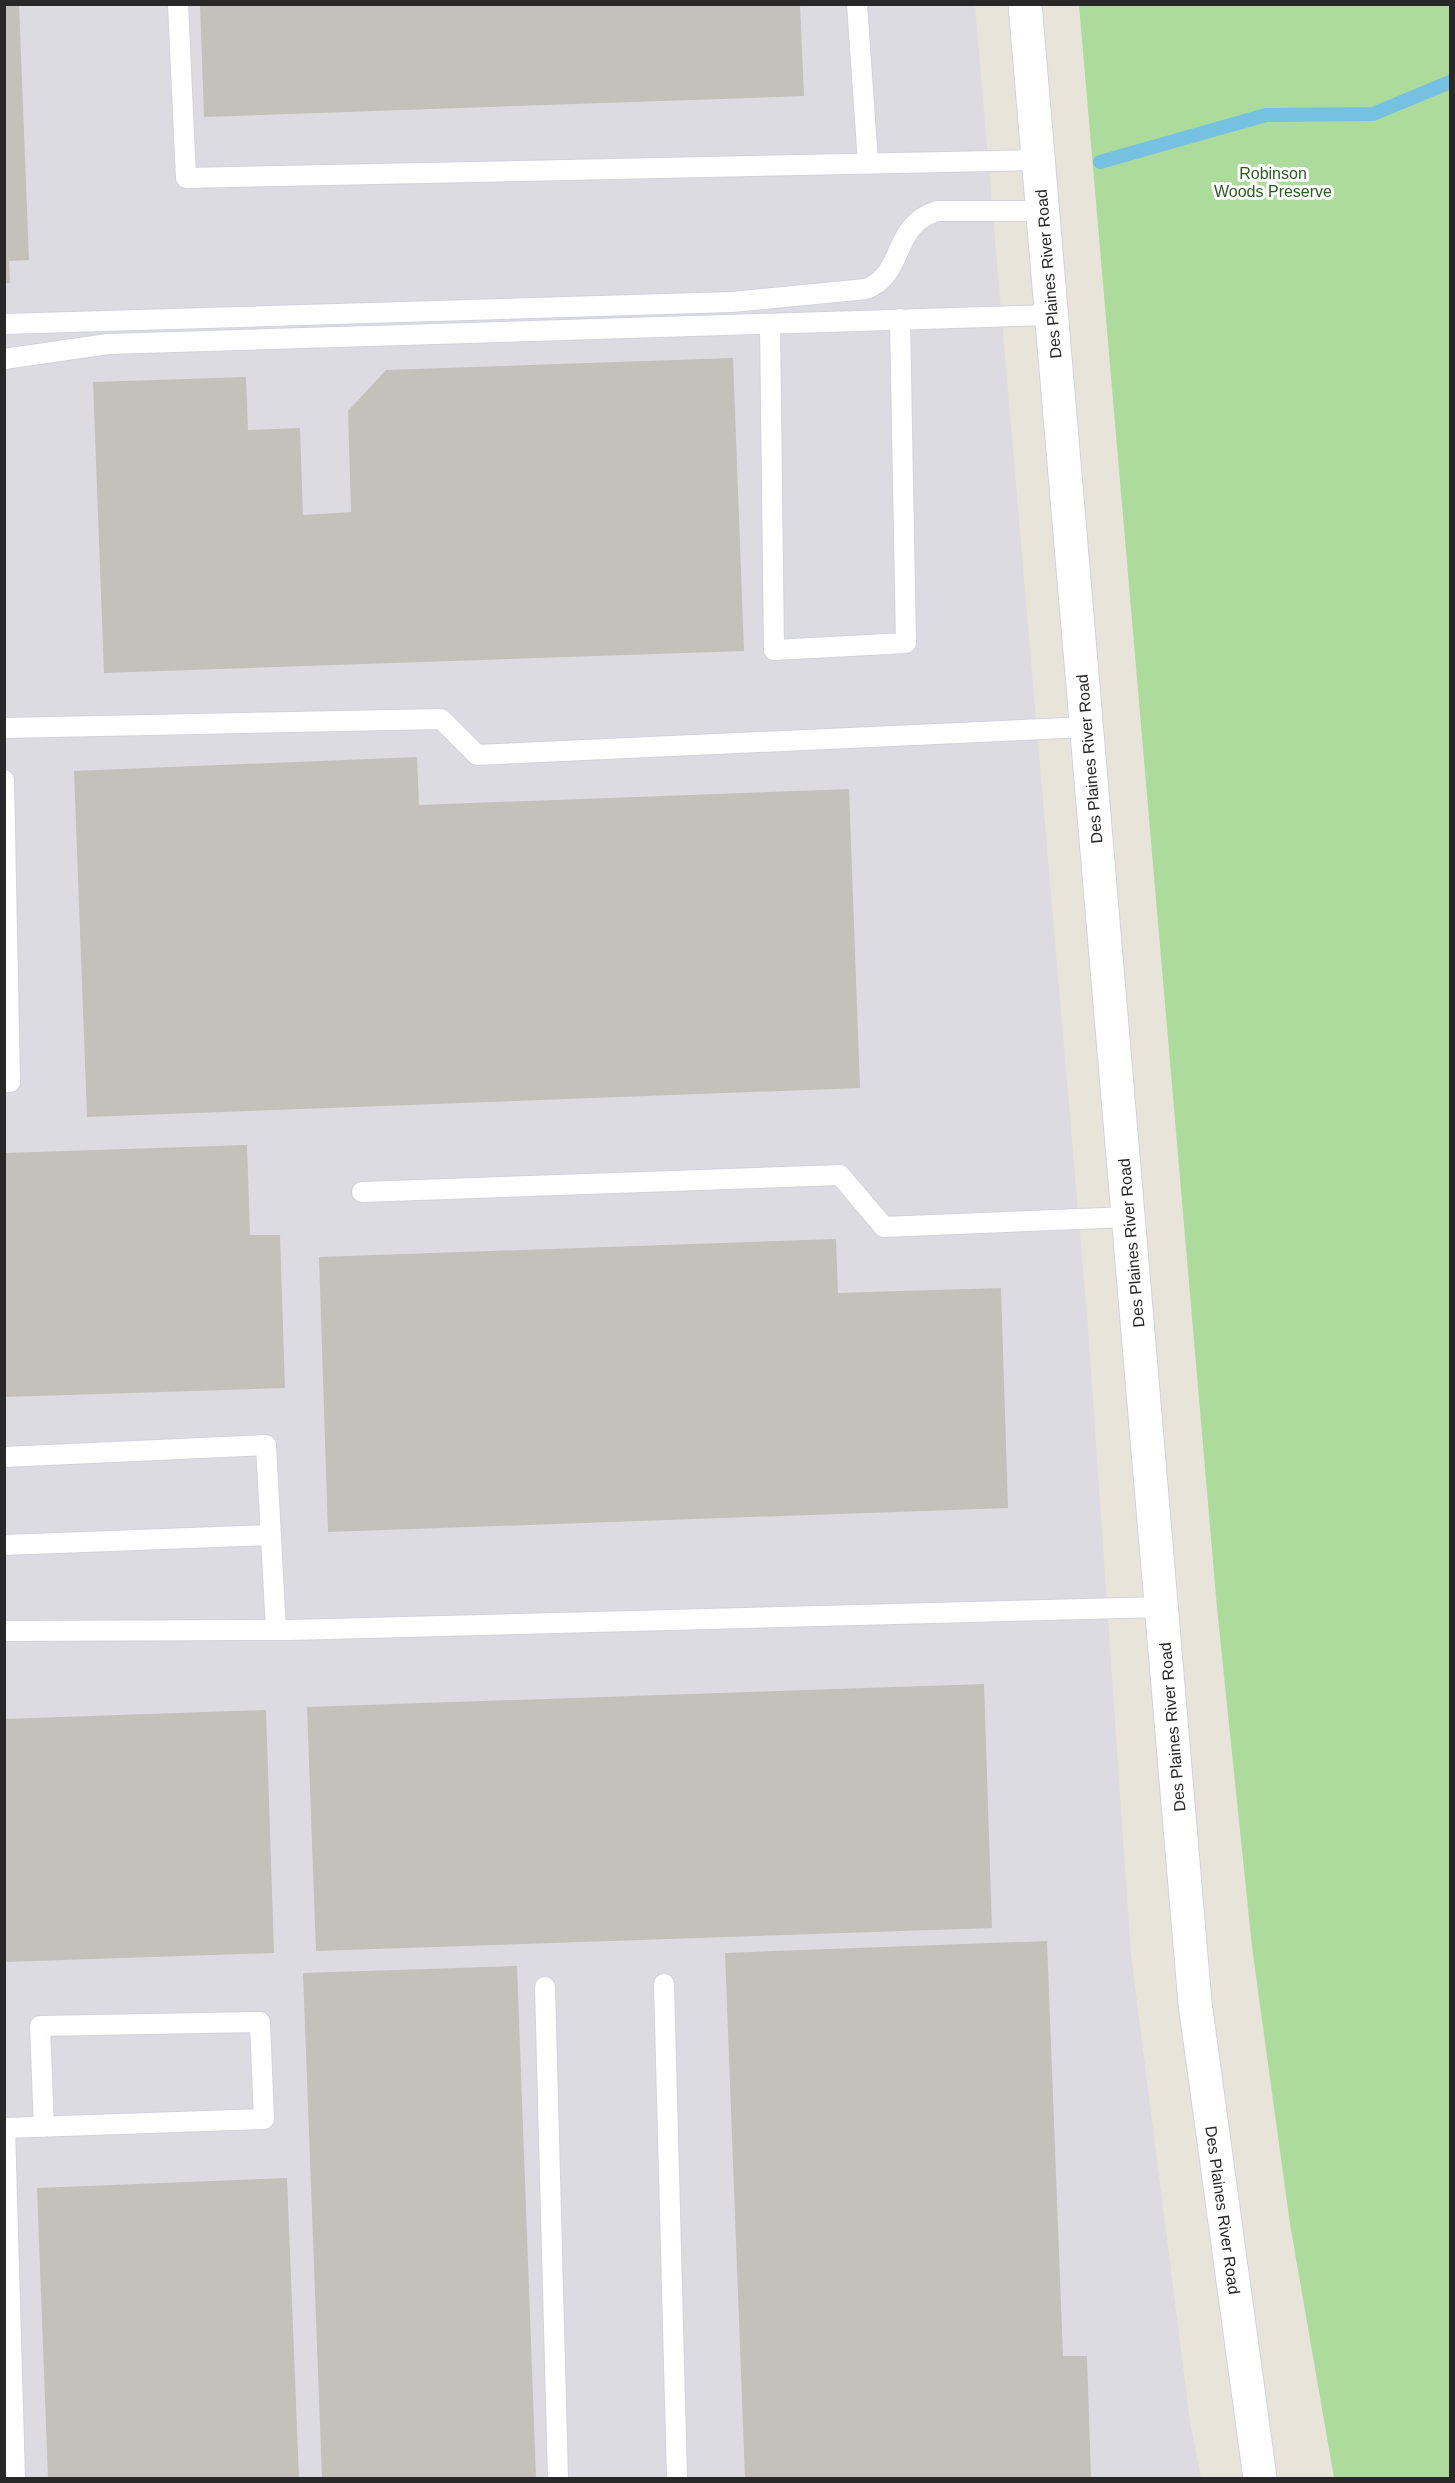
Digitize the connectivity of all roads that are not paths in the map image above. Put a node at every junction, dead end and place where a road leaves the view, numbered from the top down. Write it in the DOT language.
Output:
graph roads {
  1 [pos="178,4"];
  2 [pos="857,4"];
  3 [pos="1025,4"];
  4 [pos="1038,160"];
  5 [pos="868,164"];
  6 [pos="1043,211"];
  7 [pos="1052,315"];
  8 [pos="900,319"];
  9 [pos="4,324"];
  10 [pos="770,324"];
  11 [pos="4,359"];
  12 [pos="1086,727"];
  13 [pos="4,728"];
  14 [pos="4,780"];
  15 [pos="4,1082"];
  16 [pos="362,1192"];
  17 [pos="1129,1217"];
  18 [pos="4,1457"];
  19 [pos="271,1535"];
  20 [pos="4,1545"];
  21 [pos="1162,1607"];
  22 [pos="276,1630"];
  23 [pos="4,1631"];
  24 [pos="664,1984"];
  25 [pos="544,1988"];
  26 [pos="44,2127"];
  27 [pos="15,2478"];
  28 [pos="558,2478"];
  29 [pos="677,2478"];
  30 [pos="1260,2478"];
  1 -- 5 [label="lane"];
  2 -- 5 [label="lane"];
  3 -- 4 [label="main road, Des Plaines River Road"];
  4 -- 5 [label="lane"];
  4 -- 6 [label="main road, Des Plaines River Road"];
  6 -- 7 [label="main road, Des Plaines River Road"];
  6 -- 9 [label="lane"];
  7 -- 8 [label="lane"];
  7 -- 12 [label="main road, Des Plaines River Road"];
  8 -- 10 [label="lane"];
  8 -- 10 [label="lane"];
  10 -- 11 [label="lane"];
  12 -- 13 [label="lane"];
  12 -- 17 [label="main road, Des Plaines River Road"];
  14 -- 15 [label="lane"];
  16 -- 17 [label="lane"];
  17 -- 21 [label="main road, Des Plaines River Road"];
  18 -- 19 [label="lane"];
  19 -- 20 [label="lane"];
  19 -- 22 [label="lane"];
  21 -- 22 [label="lane"];
  21 -- 30 [label="main road, Des Plaines River Road"];
  22 -- 23 [label="lane"];
  24 -- 29 [label="lane"];
  25 -- 28 [label="lane"];
  26 -- 26 [label="lane"];
  26 -- 27 [label="lane"];
}
